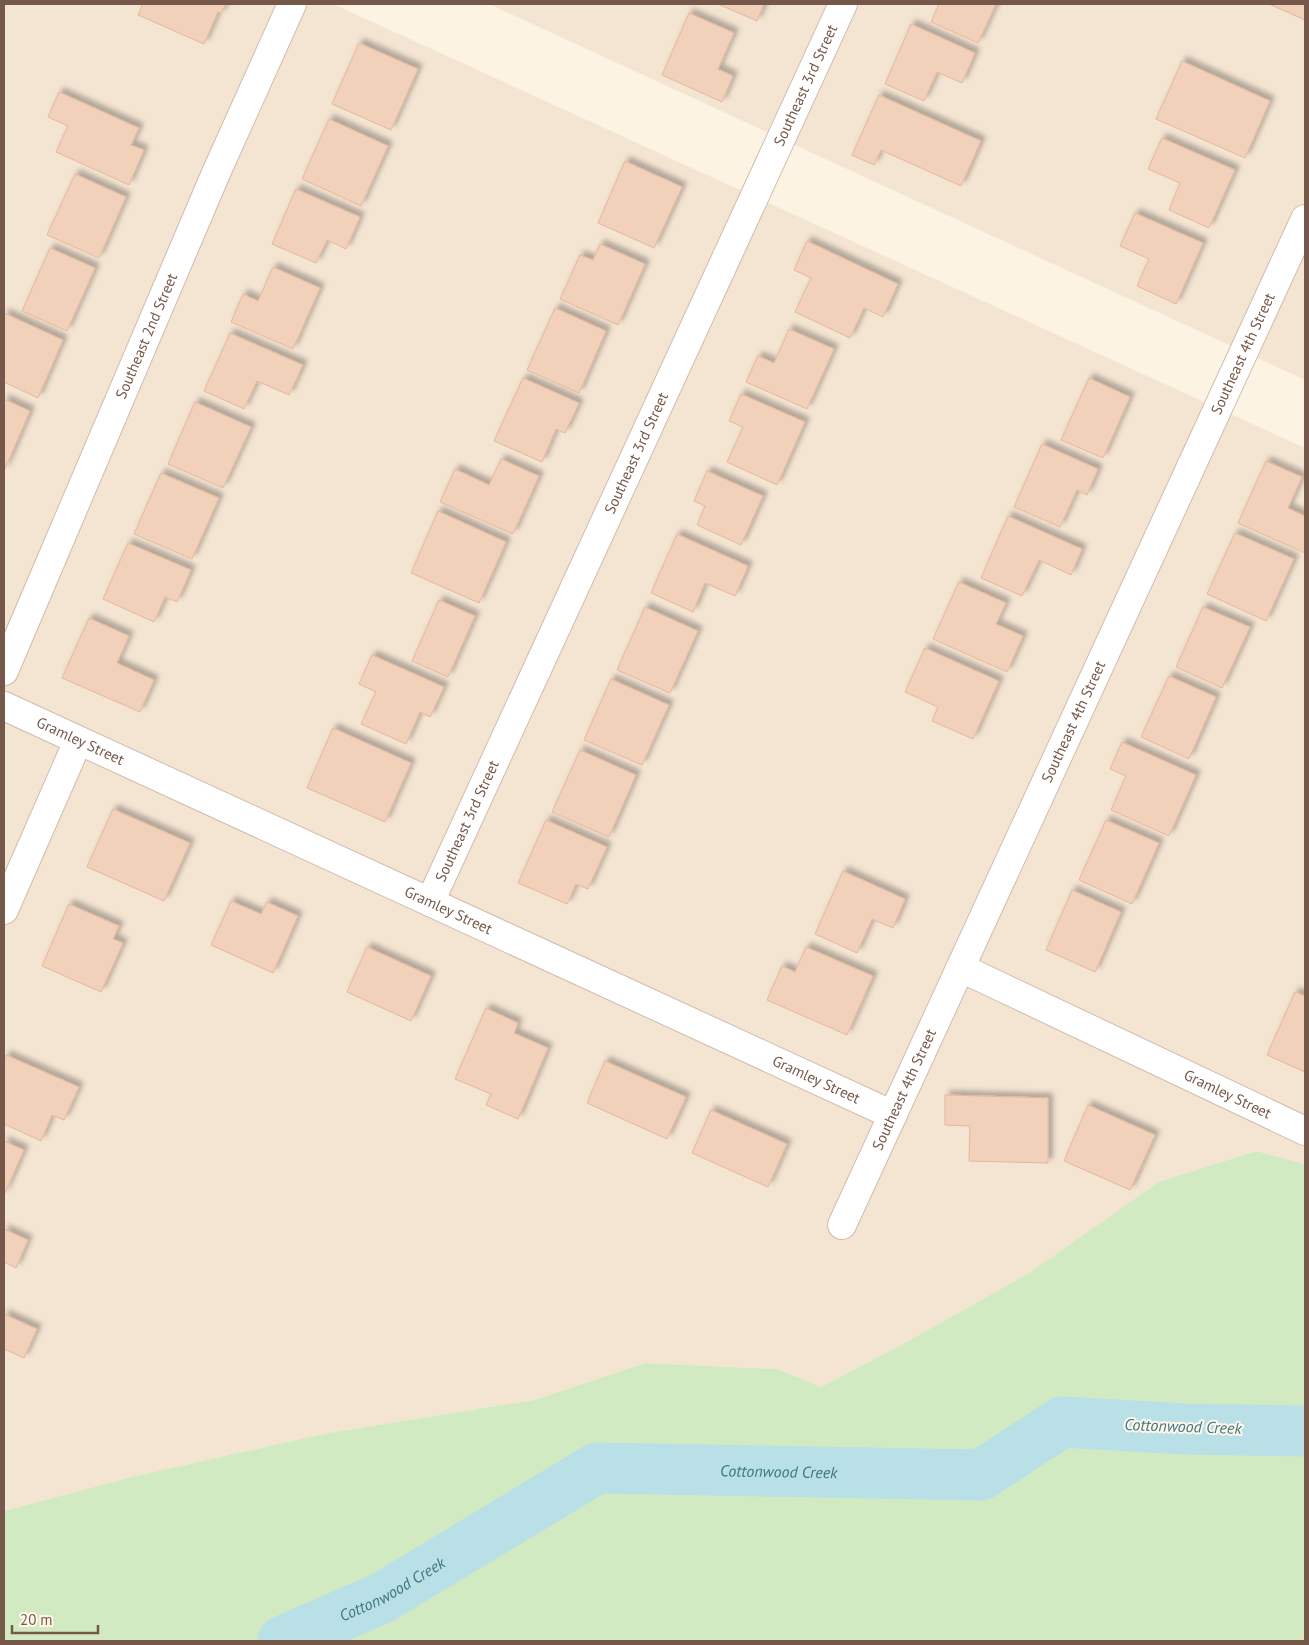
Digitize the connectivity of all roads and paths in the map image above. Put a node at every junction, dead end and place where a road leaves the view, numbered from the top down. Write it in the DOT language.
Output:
graph roads {
  1 [pos="292,4"];
  2 [pos="843,4"];
  3 [pos="1305,219"];
  4 [pos="4,671"];
  5 [pos="4,706"];
  6 [pos="78,741"];
  7 [pos="430,902"];
  8 [pos="4,910"];
  9 [pos="961,968"];
  10 [pos="893,1115"];
  11 [pos="1305,1131"];
  12 [pos="842,1225"];
  1 -- 4 [label="street, Southeast 2nd Street"];
  2 -- 7 [label="street, Southeast 3rd Street"];
  3 -- 9 [label="street, Southeast 4th Street"];
  5 -- 6 [label="street, Gramley Street"];
  6 -- 7 [label="street, Gramley Street"];
  6 -- 8 [label="street"];
  7 -- 10 [label="street, Gramley Street"];
  9 -- 10 [label="street, Southeast 4th Street"];
  9 -- 11 [label="street, Gramley Street"];
  10 -- 12 [label="street, Southeast 4th Street"];
}
